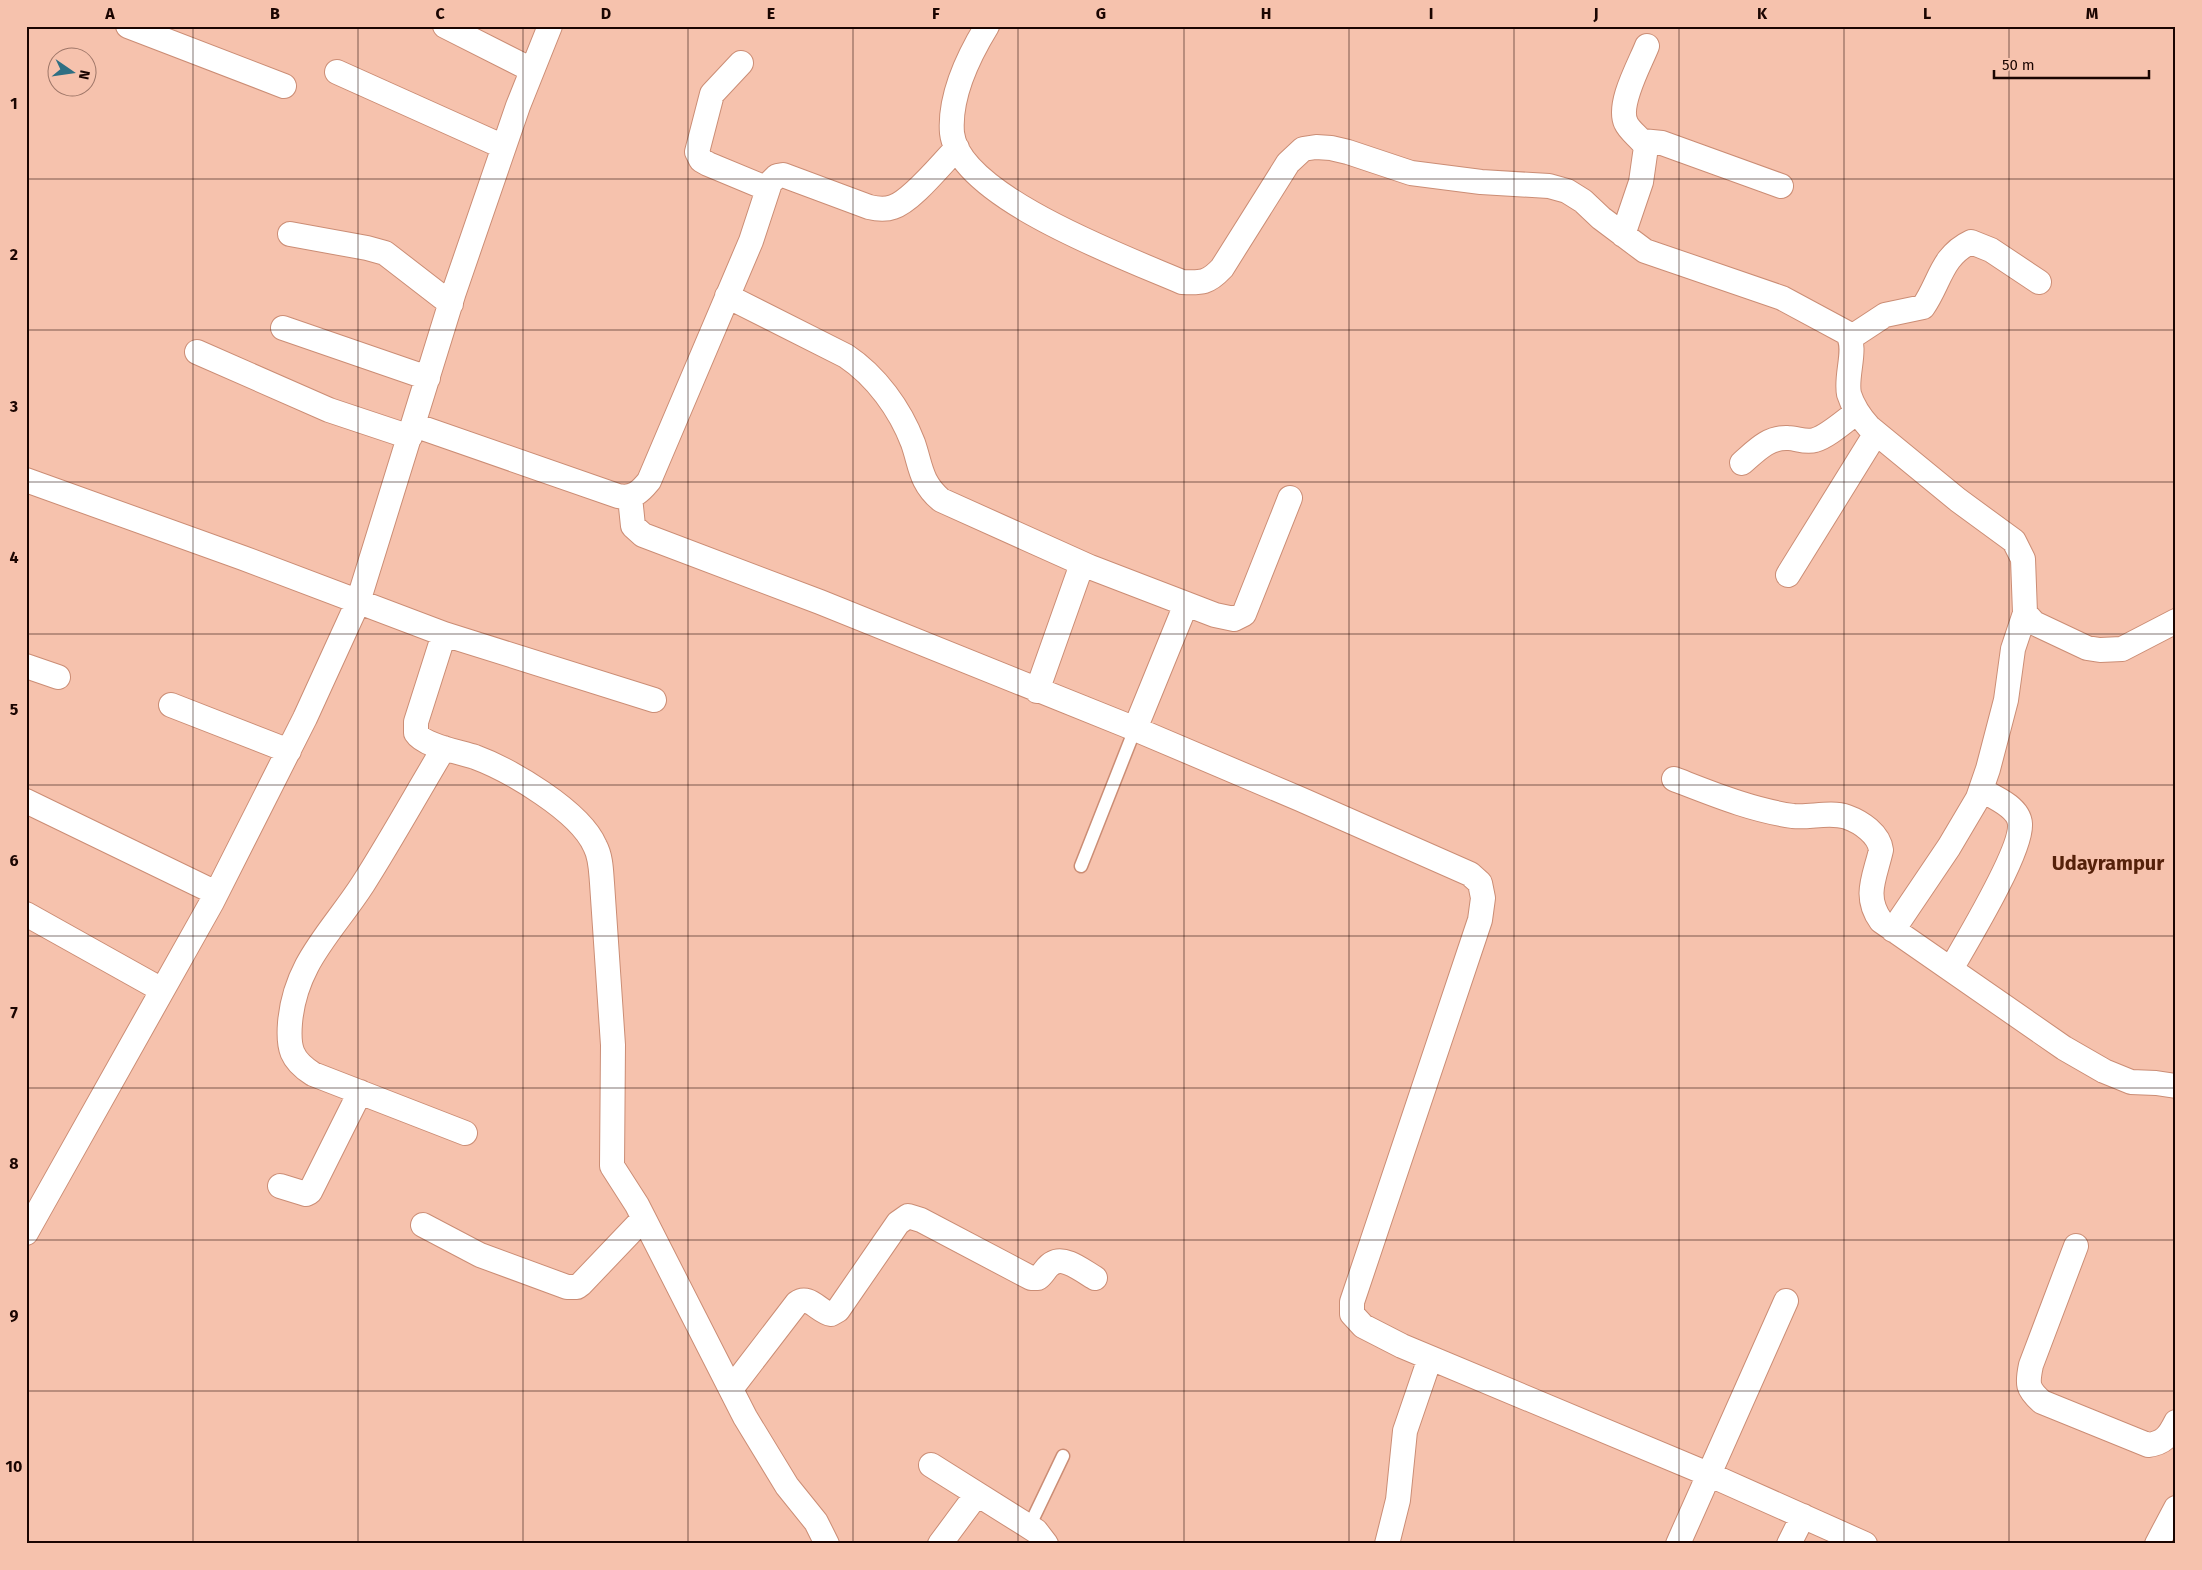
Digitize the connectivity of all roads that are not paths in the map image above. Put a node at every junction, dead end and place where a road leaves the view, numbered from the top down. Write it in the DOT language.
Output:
graph roads {
  1 [pos="128,26"];
  2 [pos="446,26"];
  3 [pos="550,26"];
  4 [pos="987,26"];
  5 [pos="1647,46"];
  6 [pos="741,63"];
  7 [pos="532,70"];
  8 [pos="337,72"];
  9 [pos="284,86"];
  10 [pos="1642,141"];
  11 [pos="504,147"];
  12 [pos="957,148"];
  13 [pos="1781,186"];
  14 [pos="768,189"];
  15 [pos="290,234"];
  16 [pos="1623,235"];
  17 [pos="2039,282"];
  18 [pos="727,296"];
  19 [pos="451,304"];
  20 [pos="283,328"];
  21 [pos="1850,338"];
  22 [pos="197,352"];
  23 [pos="428,378"];
  24 [pos="1857,412"];
  25 [pos="412,431"];
  26 [pos="1876,433"];
  27 [pos="1742,463"];
  28 [pos="26,480"];
  29 [pos="630,497"];
  30 [pos="1290,498"];
  31 [pos="1082,564"];
  32 [pos="1788,575"];
  33 [pos="358,602"];
  34 [pos="1186,604"];
  35 [pos="2025,613"];
  36 [pos="2176,621"];
  37 [pos="444,634"];
  38 [pos="26,666"];
  39 [pos="58,677"];
  40 [pos="1037,691"];
  41 [pos="654,700"];
  42 [pos="171,705"];
  43 [pos="1134,729"];
  44 [pos="444,748"];
  45 [pos="289,751"];
  46 [pos="1674,779"];
  47 [pos="1981,790"];
  48 [pos="29,809"];
  49 [pos="1081,866"];
  50 [pos="216,893"];
  51 [pos="26,914"];
  52 [pos="1893,930"];
  53 [pos="1951,969"];
  54 [pos="162,990"];
  55 [pos="2176,1086"];
  56 [pos="360,1092"];
  57 [pos="465,1133"];
  58 [pos="280,1186"];
  59 [pos="644,1219"];
  60 [pos="423,1225"];
  61 [pos="26,1233"];
  62 [pos="2076,1246"];
  63 [pos="1095,1278"];
  64 [pos="1786,1301"];
  65 [pos="1430,1358"];
  66 [pos="731,1389"];
  67 [pos="2176,1422"];
  68 [pos="1063,1456"];
  69 [pos="931,1465"];
  70 [pos="1708,1474"];
  71 [pos="977,1494"];
  72 [pos="2176,1508"];
  73 [pos="1803,1516"];
  74 [pos="1029,1527"];
  75 [pos="827,1544"];
  76 [pos="940,1544"];
  77 [pos="1046,1544"];
  78 [pos="1387,1544"];
  79 [pos="1678,1544"];
  80 [pos="1789,1544"];
  81 [pos="1865,1544"];
  82 [pos="2157,1544"];
  1 -- 9 [label="street"];
  2 -- 7 [label="street"];
  3 -- 7 [label="street"];
  4 -- 12 [label="street"];
  5 -- 10 [label="street"];
  6 -- 14 [label="street"];
  7 -- 11 [label="street"];
  8 -- 11 [label="street"];
  10 -- 13 [label="street"];
  10 -- 16 [label="street"];
  11 -- 19 [label="street"];
  12 -- 14 [label="street"];
  12 -- 16 [label="street"];
  14 -- 18 [label="street"];
  15 -- 19 [label="street"];
  16 -- 21 [label="street"];
  17 -- 21 [label="street"];
  18 -- 29 [label="street"];
  18 -- 31 [label="street"];
  19 -- 23 [label="street"];
  20 -- 23 [label="street"];
  21 -- 24 [label="street"];
  22 -- 25 [label="street"];
  23 -- 25 [label="street"];
  24 -- 26 [label="street"];
  24 -- 27 [label="street"];
  25 -- 29 [label="street"];
  25 -- 33 [label="street"];
  26 -- 32 [label="street"];
  26 -- 35 [label="street"];
  28 -- 33 [label="street"];
  29 -- 40 [label="street"];
  30 -- 34 [label="street"];
  31 -- 34 [label="street"];
  31 -- 40 [label="street"];
  33 -- 37 [label="street"];
  33 -- 45 [label="street"];
  34 -- 43 [label="street"];
  35 -- 36 [label="street"];
  35 -- 47 [label="street"];
  37 -- 41 [label="street"];
  37 -- 44 [label="street"];
  38 -- 39 [label="street"];
  40 -- 43 [label="street"];
  42 -- 45 [label="street"];
  43 -- 49 [label="lane"];
  43 -- 65 [label="street"];
  44 -- 56 [label="street"];
  44 -- 59 [label="street"];
  45 -- 50 [label="street"];
  46 -- 52 [label="street"];
  47 -- 52 [label="street"];
  47 -- 53 [label="street"];
  48 -- 50 [label="street"];
  50 -- 54 [label="street"];
  51 -- 54 [label="street"];
  52 -- 53 [label="street"];
  53 -- 55 [label="street"];
  54 -- 61 [label="street"];
  56 -- 57 [label="street"];
  56 -- 58 [label="street"];
  59 -- 60 [label="street"];
  59 -- 66 [label="street"];
  62 -- 67 [label="street"];
  63 -- 66 [label="street"];
  64 -- 70 [label="street"];
  65 -- 70 [label="street"];
  65 -- 78 [label="street"];
  66 -- 75 [label="street"];
  68 -- 74 [label="lane"];
  69 -- 71 [label="street"];
  70 -- 73 [label="street"];
  70 -- 79 [label="street"];
  71 -- 74 [label="street"];
  71 -- 76 [label="street"];
  72 -- 82 [label="street"];
  73 -- 80 [label="street"];
  73 -- 81 [label="street"];
  74 -- 77 [label="street"];
}
